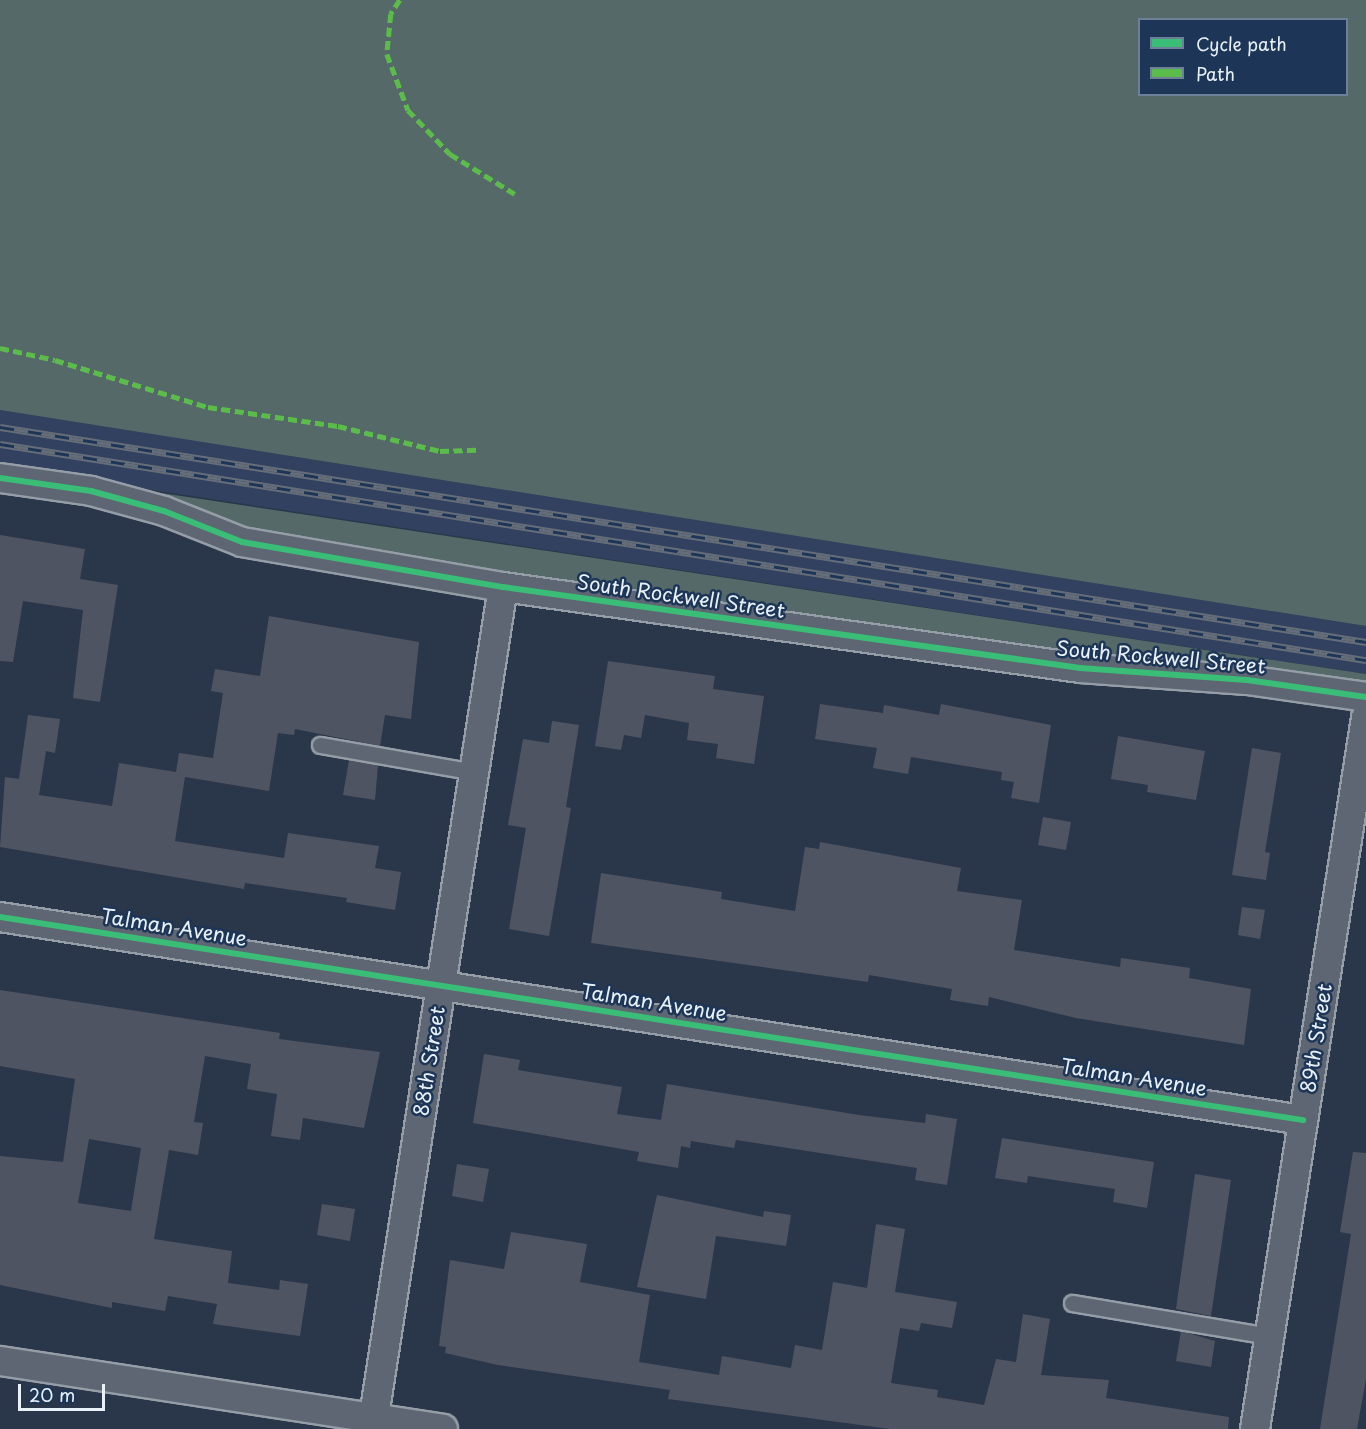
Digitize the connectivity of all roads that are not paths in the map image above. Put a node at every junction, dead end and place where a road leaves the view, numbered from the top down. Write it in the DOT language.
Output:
graph roads {
  1 [pos="0,478"];
  2 [pos="502,587"];
  3 [pos="1366,697"];
  4 [pos="1366,718"];
  5 [pos="320,746"];
  6 [pos="474,772"];
  7 [pos="0,917"];
  8 [pos="441,986"];
  9 [pos="1303,1120"];
  10 [pos="1072,1303"];
  11 [pos="1269,1336"];
  12 [pos="0,1361"];
  13 [pos="373,1424"];
  14 [pos="443,1429"];
  15 [pos="1255,1429"];
  1 -- 2 [label="street, South Rockwell Street"];
  2 -- 3 [label="street, South Rockwell Street"];
  2 -- 6 [label="street, 88th Street"];
  4 -- 9 [label="street, 89th Street"];
  5 -- 6 [label="lane"];
  6 -- 8 [label="street, 88th Street"];
  7 -- 8 [label="street, Talman Avenue"];
  8 -- 9 [label="street, Talman Avenue"];
  8 -- 13 [label="street, 88th Street"];
  9 -- 11 [label="street, 89th Street"];
  10 -- 11 [label="lane"];
  11 -- 15 [label="street, 89th Street"];
  12 -- 13 [label="street"];
  13 -- 14 [label="street"];
}
